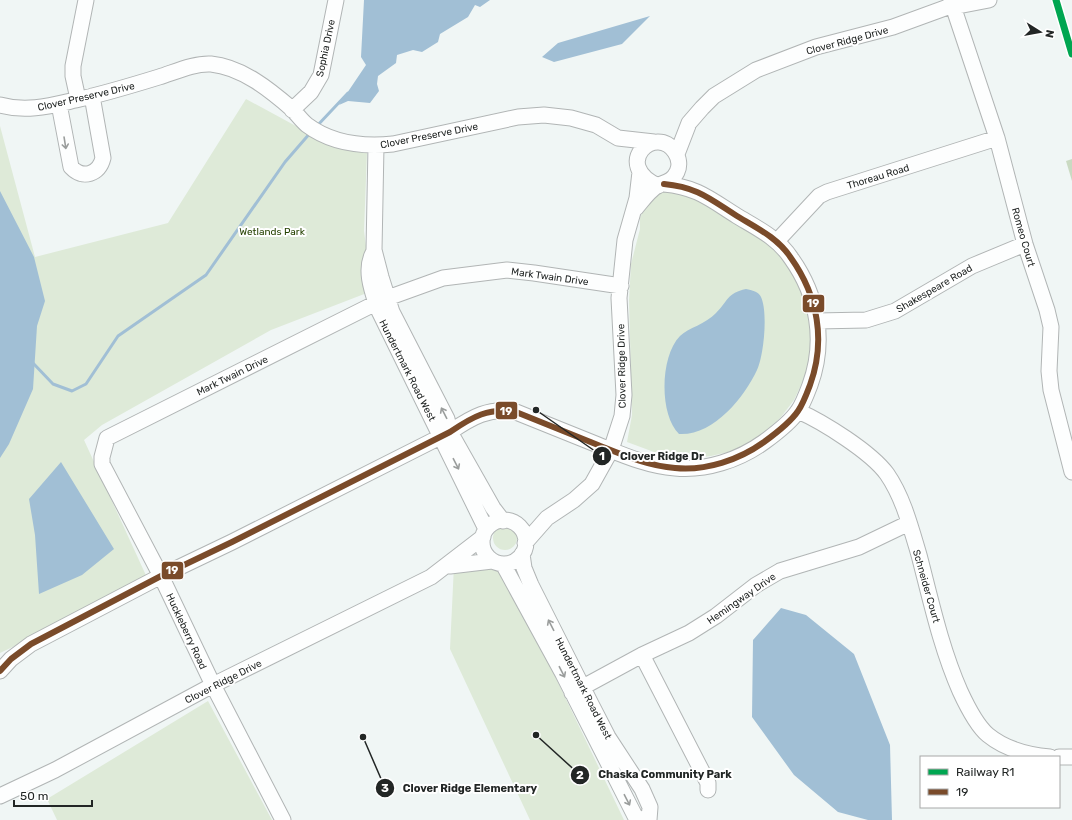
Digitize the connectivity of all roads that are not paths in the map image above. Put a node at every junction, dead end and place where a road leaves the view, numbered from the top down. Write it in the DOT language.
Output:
graph roads {
  1 [pos="86,0"];
  2 [pos="336,0"];
  3 [pos="967,0"];
  4 [pos="989,0"];
  5 [pos="952,3"];
  6 [pos="85,98"];
  7 [pos="59,104"];
  8 [pos="0,105"];
  9 [pos="292,110"];
  10 [pos="689,123"];
  11 [pos="618,138"];
  12 [pos="997,138"];
  13 [pos="657,142"];
  14 [pos="376,146"];
  15 [pos="678,158"];
  16 [pos="639,168"];
  17 [pos="661,185"];
  18 [pos="698,191"];
  19 [pos="634,211"];
  20 [pos="777,241"];
  21 [pos="1025,244"];
  22 [pos="620,286"];
  23 [pos="382,300"];
  24 [pos="817,321"];
  25 [pos="798,411"];
  26 [pos="446,434"];
  27 [pos="611,450"];
  28 [pos="102,464"];
  29 [pos="1072,472"];
  30 [pos="547,518"];
  31 [pos="507,521"];
  32 [pos="909,523"];
  33 [pos="484,533"];
  34 [pos="524,548"];
  35 [pos="498,563"];
  36 [pos="447,566"];
  37 [pos="161,576"];
  38 [pos="642,655"];
  39 [pos="0,671"];
  40 [pos="213,685"];
  41 [pos="578,690"];
  42 [pos="1040,756"];
  43 [pos="1060,757"];
  44 [pos="1072,757"];
  45 [pos="708,790"];
  46 [pos="0,796"];
  47 [pos="283,820"];
  48 [pos="642,820"];
  49 [pos="648,820"];
  1 -- 6 [label="street"];
  2 -- 9 [label="street, Sophia Drive"];
  3 -- 5 [label="street, Clover Ridge Drive"];
  4 -- 5 [label="street, Clover Ridge Drive"];
  5 -- 10 [label="street, Clover Ridge Drive"];
  5 -- 12 [label="street, Romeo Court"];
  6 -- 7 [label="street, Clover Preserve Drive"];
  7 -- 6 [label="street, one-way"];
  6 -- 9 [label="street, Clover Preserve Drive"];
  7 -- 8 [label="street, Clover Preserve Drive"];
  9 -- 14 [label="street, Clover Preserve Drive"];
  10 -- 13 [label="street, Clover Ridge Drive"];
  10 -- 15 [label="street, Clover Ridge Drive"];
  11 -- 13 [label="street, Clover Preserve Drive"];
  11 -- 14 [label="street, Clover Preserve Drive"];
  11 -- 16 [label="street, Clover Preserve Drive"];
  12 -- 20 [label="street, Thoreau Road"];
  12 -- 21 [label="street, Romeo Court"];
  13 -- 15 [label="street"];
  13 -- 16 [label="street"];
  14 -- 23 [label="street, Hundertmark Road West"];
  15 -- 17 [label="street"];
  15 -- 18 [label="street"];
  16 -- 17 [label="street"];
  16 -- 19 [label="street, Clover Ridge Drive"];
  17 -- 18 [label="street"];
  17 -- 19 [label="street, Clover Ridge Drive"];
  18 -- 20 [label="street"];
  19 -- 22 [label="street, Clover Ridge Drive"];
  20 -- 24 [label="street"];
  21 -- 24 [label="street, Shakespeare Road"];
  21 -- 29 [label="street, Romeo Court"];
  22 -- 23 [label="street, Mark Twain Drive"];
  22 -- 27 [label="street, Clover Ridge Drive"];
  23 -- 26 [label="street, Hundertmark Road West"];
  23 -- 28 [label="street, Mark Twain Drive"];
  24 -- 25 [label="street"];
  25 -- 27 [label="street"];
  25 -- 32 [label="street, Schneider Court"];
  26 -- 27 [label="street"];
  26 -- 31 [label="street, Hundertmark Road West"];
  26 -- 33 [label="street, Hundertmark Road West, one-way"];
  26 -- 37 [label="street"];
  27 -- 30 [label="street, Clover Ridge Drive"];
  28 -- 37 [label="street, Huckleberry Road"];
  30 -- 31 [label="street, Clover Ridge Drive"];
  30 -- 34 [label="street, Clover Ridge Drive"];
  31 -- 33 [label="street"];
  31 -- 34 [label="street"];
  32 -- 38 [label="street, Hemingway Drive"];
  32 -- 42 [label="street, Schneider Court"];
  33 -- 35 [label="street"];
  33 -- 36 [label="street, Clover Ridge Drive"];
  34 -- 35 [label="street"];
  41 -- 34 [label="street, Hundertmark Road West, one-way"];
  35 -- 36 [label="street, Clover Ridge Drive"];
  35 -- 41 [label="street, Hundertmark Road West, one-way"];
  36 -- 40 [label="street, Clover Ridge Drive"];
  37 -- 39 [label="street"];
  37 -- 40 [label="street, Huckleberry Road"];
  38 -- 41 [label="street, Hemingway Drive"];
  38 -- 45 [label="street"];
  40 -- 46 [label="street, Clover Ridge Drive"];
  40 -- 47 [label="street, Huckleberry Road"];
  41 -- 48 [label="street, Hundertmark Road West, one-way"];
  41 -- 49 [label="street, Hundertmark Road West"];
  43 -- 44 [label="street"];
}
